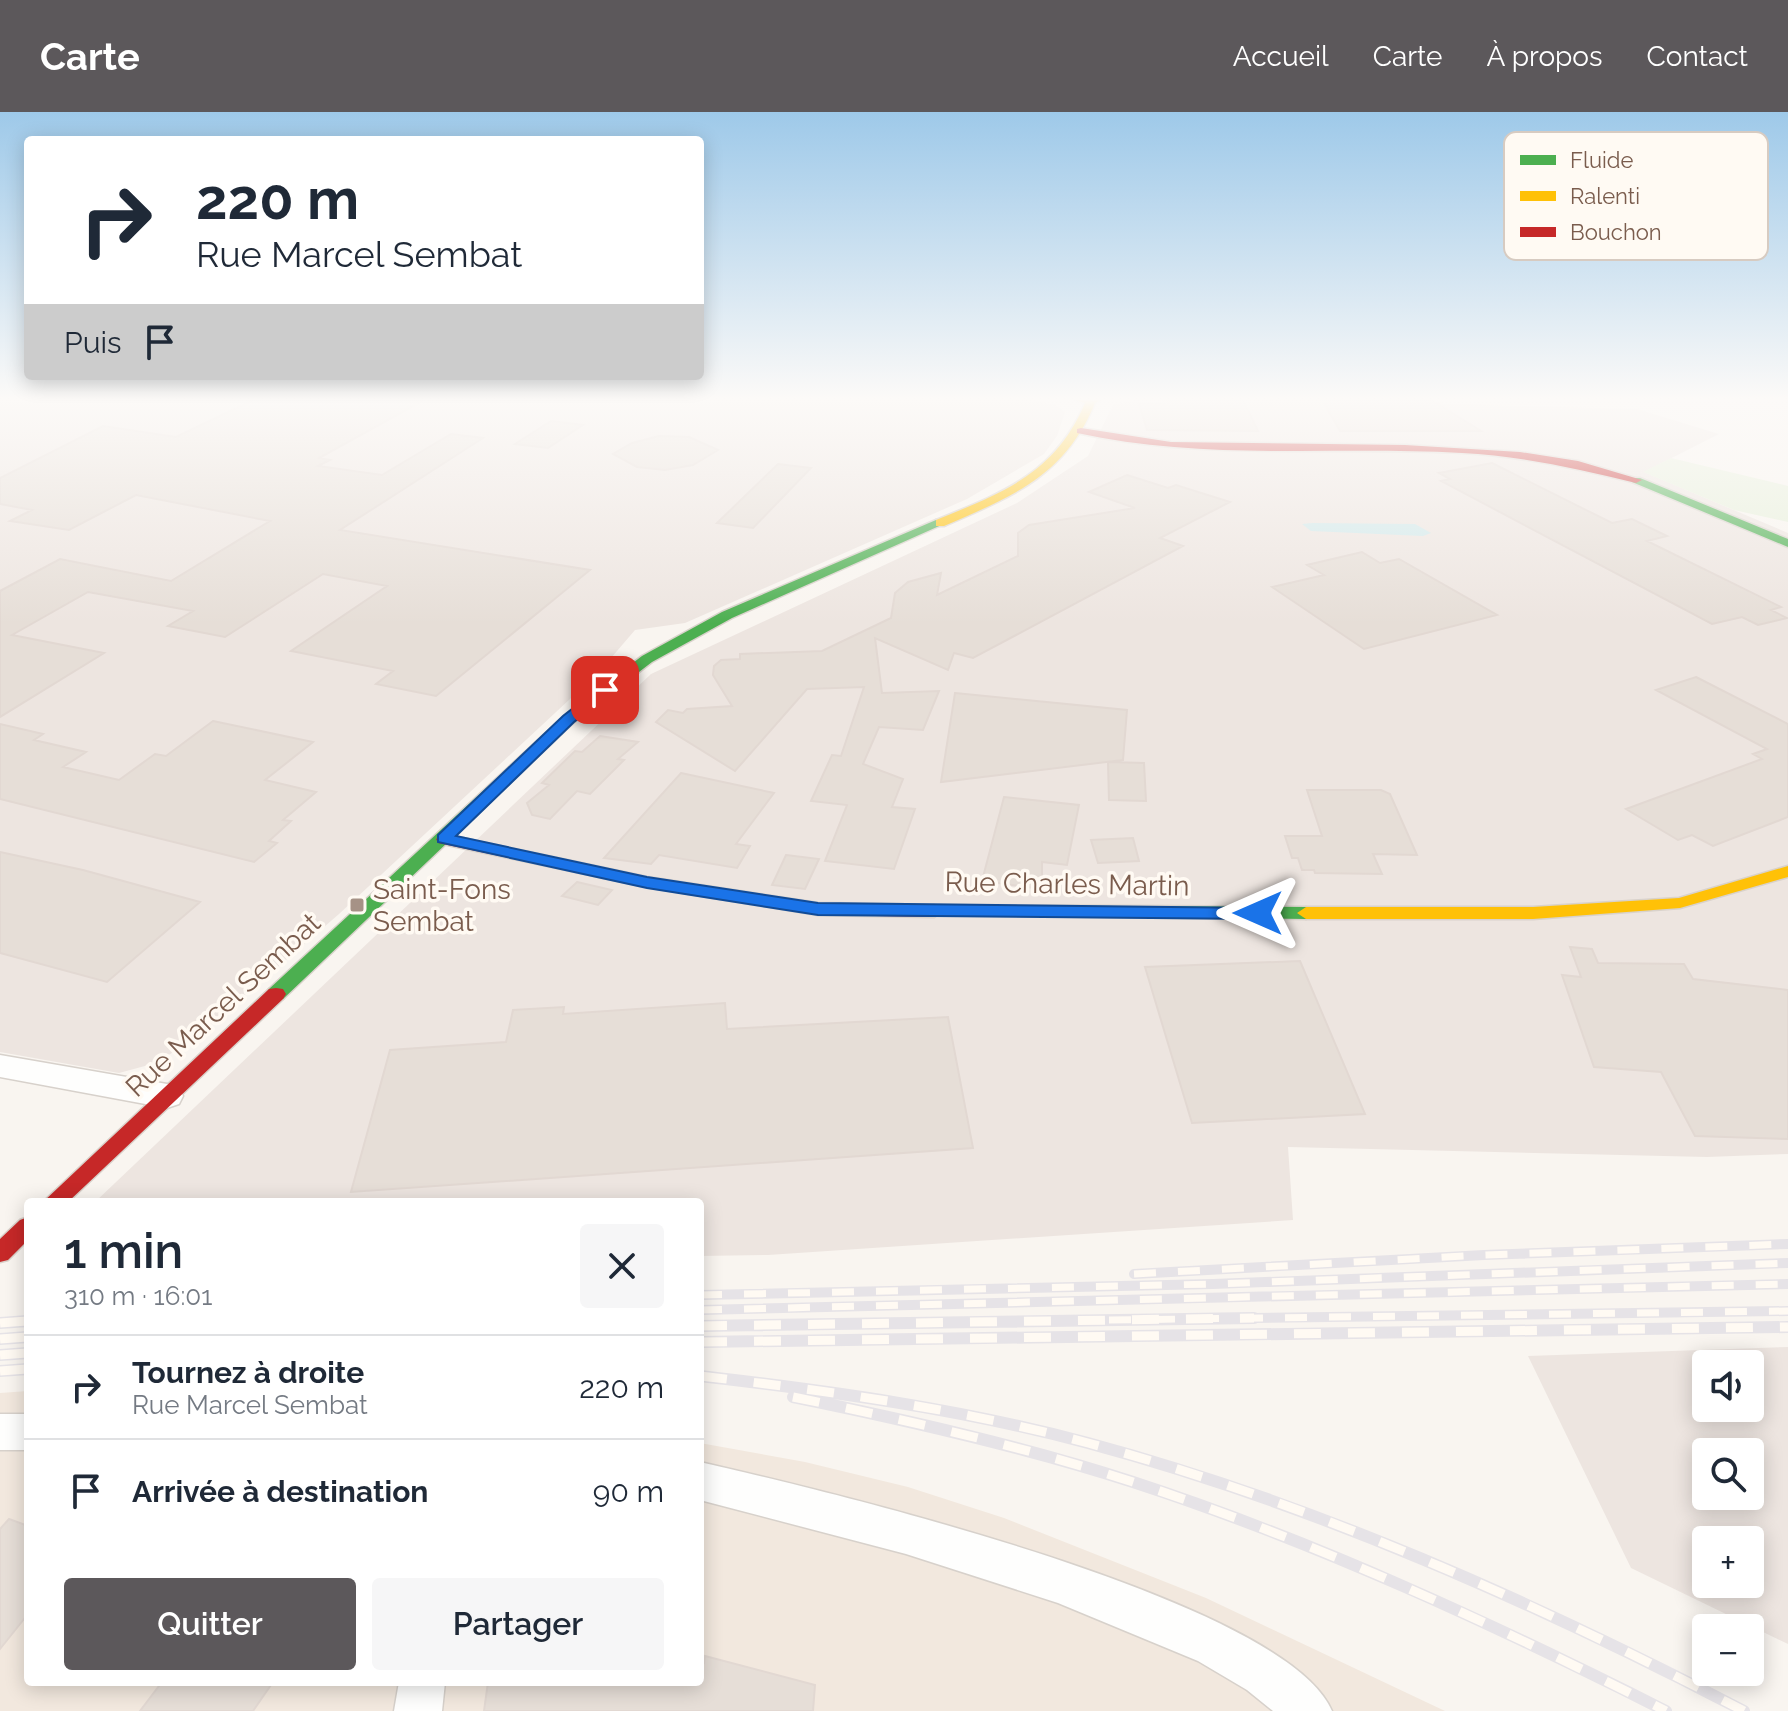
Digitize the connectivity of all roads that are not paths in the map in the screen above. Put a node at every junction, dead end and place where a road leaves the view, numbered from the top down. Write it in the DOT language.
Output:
graph roads {
  1 [pos="1036,475"];
  2 [pos="1621,475"];
  3 [pos="1788,543"];
  4 [pos="444,839"];
  5 [pos="1788,871"];
  6 [pos="0,1066"];
  7 [pos="167,1096"];
  8 [pos="58,1198"];
  9 [pos="24,1230"];
  10 [pos="3,1250"];
  11 [pos="0,1432"];
  12 [pos="24,1432"];
  13 [pos="704,1482"];
  14 [pos="421,1686"];
  15 [pos="418,1711"];
  16 [pos="1308,1711"];
  1 -- 4 [label="main road, Rue Marcel Sembat"];
  2 -- 3 [label="main road"];
  4 -- 5 [label="main road, Rue Charles Martin"];
  4 -- 7 [label="main road, Rue Marcel Sembat"];
  6 -- 7 [label="street"];
  7 -- 8 [label="main road, Rue Marcel Sembat"];
  9 -- 10 [label="main road"];
  11 -- 12 [label="street"];
  13 -- 16 [label="street"];
  14 -- 15 [label="street"];
}
